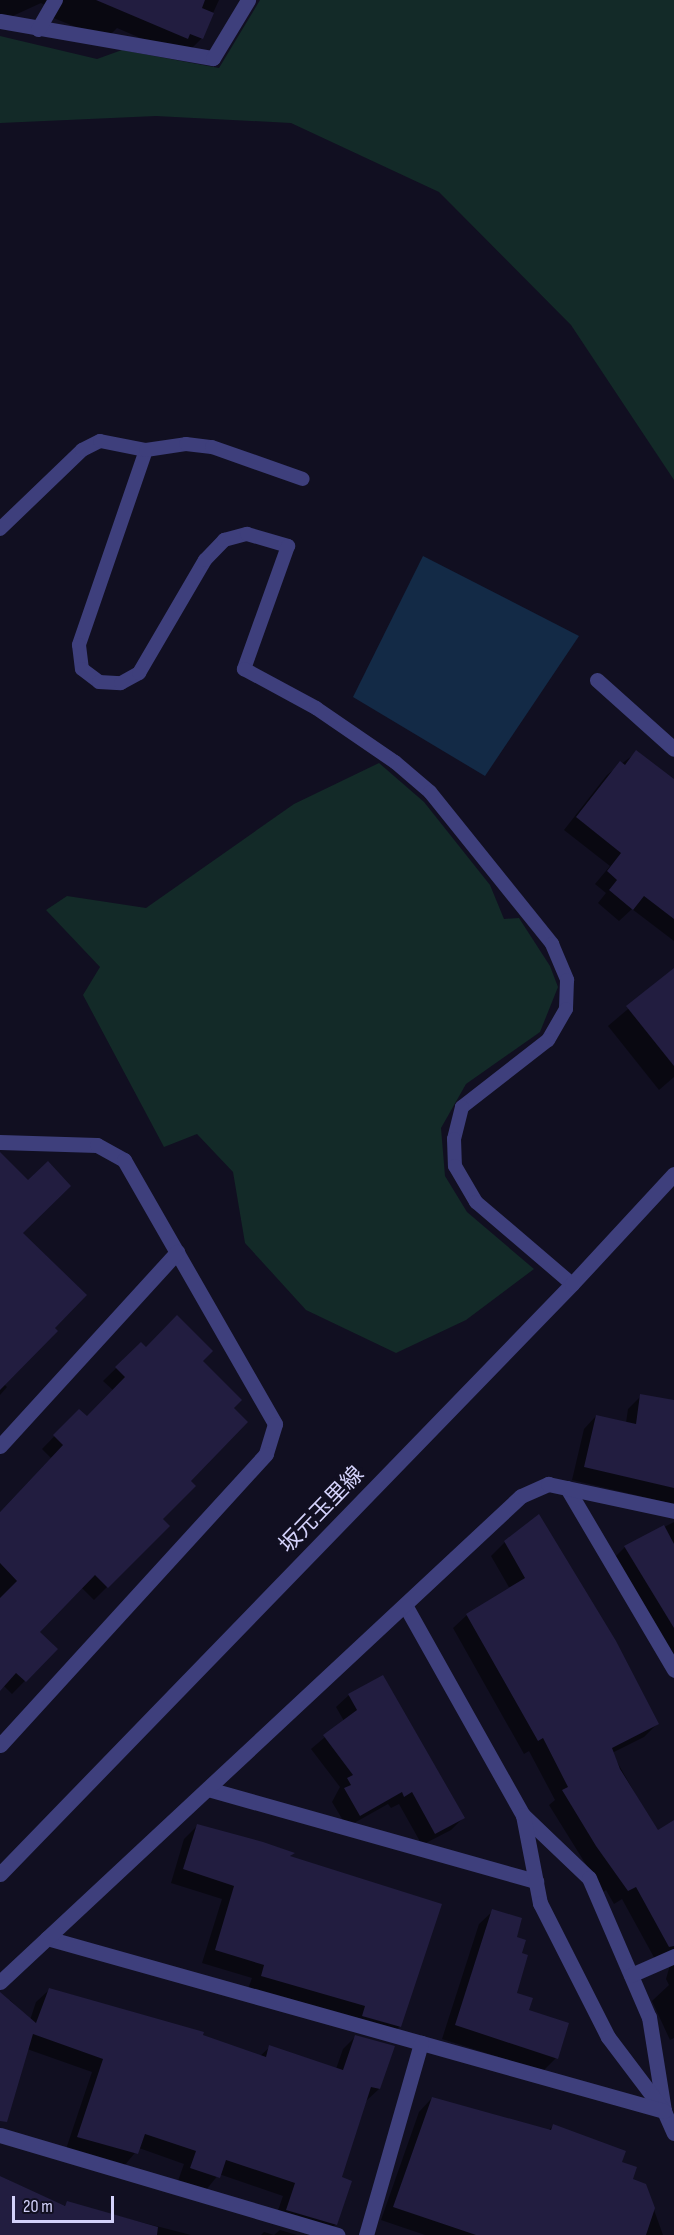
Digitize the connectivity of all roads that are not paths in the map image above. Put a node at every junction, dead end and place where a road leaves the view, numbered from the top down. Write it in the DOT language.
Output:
graph roads {
  1 [pos="55,0"];
  2 [pos="248,0"];
  3 [pos="0,21"];
  4 [pos="38,29"];
  5 [pos="146,450"];
  6 [pos="303,479"];
  7 [pos="0,529"];
  8 [pos="597,680"];
  9 [pos="674,749"];
  10 [pos="0,1142"];
  11 [pos="674,1174"];
  12 [pos="177,1252"];
  13 [pos="572,1284"];
  14 [pos="0,1446"];
  15 [pos="567,1488"];
  16 [pos="674,1511"];
  17 [pos="405,1605"];
  18 [pos="674,1670"];
  19 [pos="0,1745"];
  20 [pos="208,1789"];
  21 [pos="523,1815"];
  22 [pos="0,1874"];
  23 [pos="536,1881"];
  24 [pos="47,1938"];
  25 [pos="674,1956"];
  26 [pos="631,1975"];
  27 [pos="0,1982"];
  28 [pos="421,2043"];
  29 [pos="664,2111"];
  30 [pos="674,2133"];
  31 [pos="0,2135"];
  32 [pos="337,2235"];
  33 [pos="366,2235"];
  1 -- 4 [label="street"];
  2 -- 4 [label="street"];
  3 -- 4 [label="street"];
  5 -- 6 [label="lane"];
  5 -- 7 [label="lane"];
  5 -- 13 [label="lane"];
  8 -- 9 [label="street"];
  10 -- 12 [label="street"];
  11 -- 13 [label="street, 坂元玉里線"];
  12 -- 14 [label="street"];
  12 -- 19 [label="street"];
  13 -- 22 [label="street, 坂元玉里線"];
  15 -- 16 [label="street"];
  15 -- 17 [label="street"];
  15 -- 18 [label="street"];
  17 -- 20 [label="street"];
  17 -- 21 [label="street"];
  20 -- 23 [label="street"];
  20 -- 24 [label="street"];
  21 -- 23 [label="street"];
  21 -- 26 [label="street"];
  23 -- 29 [label="street"];
  24 -- 27 [label="street"];
  24 -- 28 [label="street"];
  25 -- 26 [label="street"];
  26 -- 29 [label="street"];
  28 -- 29 [label="street"];
  28 -- 33 [label="street"];
  29 -- 30 [label="street"];
  31 -- 32 [label="street"];
}
